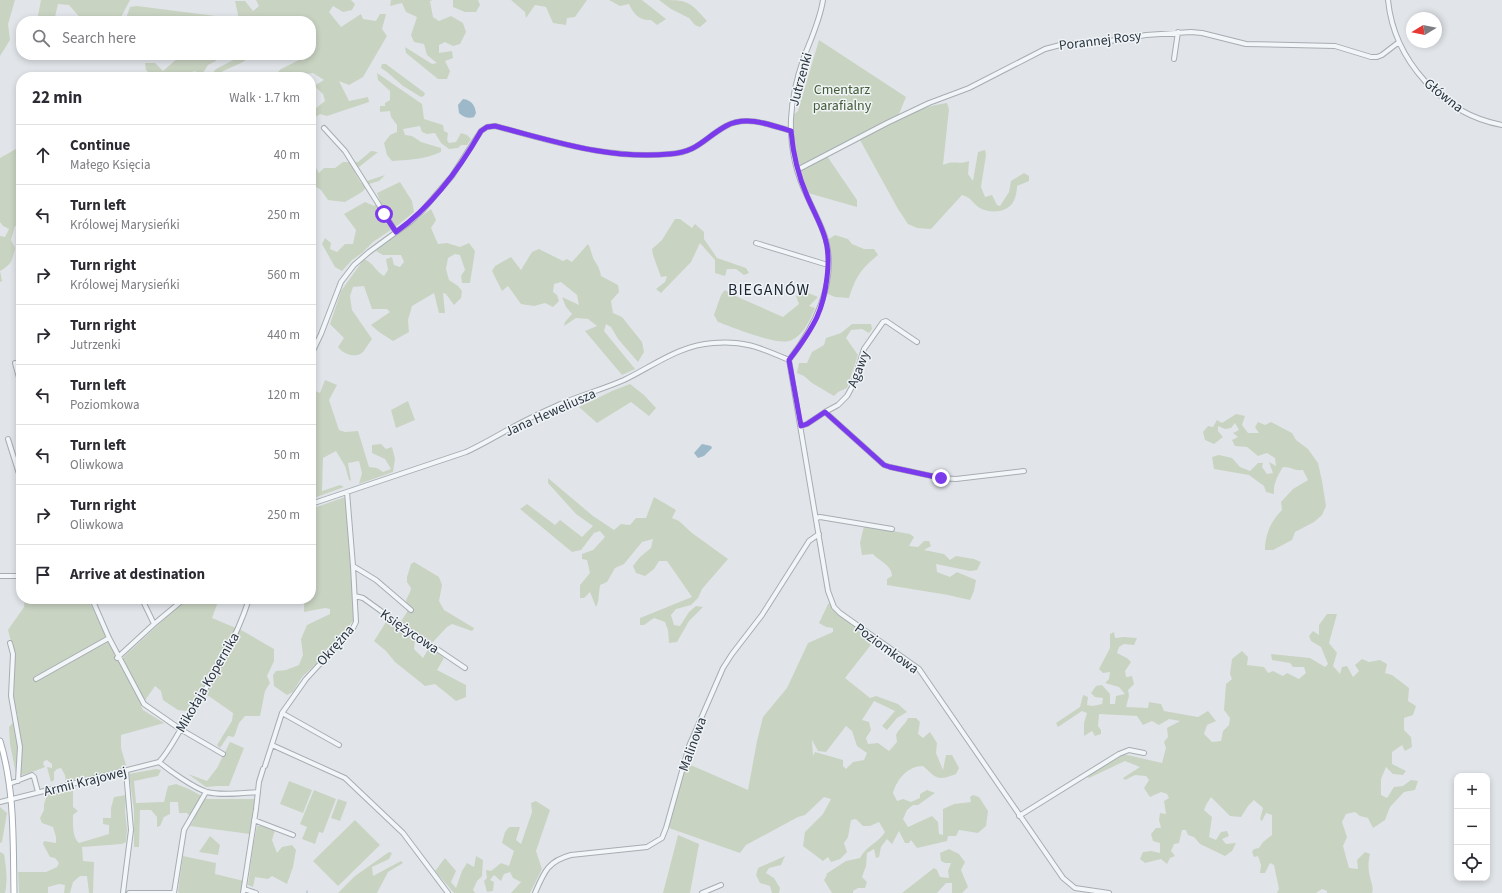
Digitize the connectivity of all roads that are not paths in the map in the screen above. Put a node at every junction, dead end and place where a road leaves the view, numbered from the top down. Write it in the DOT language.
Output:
graph roads {
  1 [pos="823,0"];
  2 [pos="1388,0"];
  3 [pos="1178,32"];
  4 [pos="1399,42"];
  5 [pos="1174,59"];
  6 [pos="1502,125"];
  7 [pos="324,128"];
  8 [pos="791,131"];
  9 [pos="797,170"];
  10 [pos="396,232"];
  11 [pos="756,243"];
  12 [pos="828,265"];
  13 [pos="917,342"];
  14 [pos="316,344"];
  15 [pos="789,360"];
  16 [pos="15,363"];
  17 [pos="16,367"];
  18 [pos="825,412"];
  19 [pos="801,426"];
  20 [pos="8,439"];
  21 [pos="16,464"];
  22 [pos="1024,471"];
  23 [pos="347,492"];
  24 [pos="316,502"];
  25 [pos="816,518"];
  26 [pos="892,529"];
  27 [pos="819,534"];
  28 [pos="353,566"];
  29 [pos="0,571"];
  30 [pos="1,576"];
  31 [pos="16,576"];
  32 [pos="355,596"];
  33 [pos="94,604"];
  34 [pos="144,604"];
  35 [pos="178,604"];
  36 [pos="248,604"];
  37 [pos="411,610"];
  38 [pos="154,624"];
  39 [pos="109,638"];
  40 [pos="10,644"];
  41 [pos="118,657"];
  42 [pos="465,668"];
  43 [pos="36,679"];
  44 [pos="282,712"];
  45 [pos="180,729"];
  46 [pos="0,741"];
  47 [pos="272,745"];
  48 [pos="339,745"];
  49 [pos="1144,753"];
  50 [pos="222,754"];
  51 [pos="159,762"];
  52 [pos="126,771"];
  53 [pos="18,781"];
  54 [pos="9,784"];
  55 [pos="38,792"];
  56 [pos="206,792"];
  57 [pos="258,792"];
  58 [pos="11,800"];
  59 [pos="0,802"];
  60 [pos="1020,816"];
  61 [pos="254,820"];
  62 [pos="293,835"];
  63 [pos="721,885"];
  64 [pos="244,891"];
  65 [pos="14,893"];
  66 [pos="123,893"];
  67 [pos="129,893"];
  68 [pos="173,893"];
  69 [pos="256,893"];
  70 [pos="448,893"];
  71 [pos="536,893"];
  72 [pos="702,893"];
  73 [pos="1109,893"];
  1 -- 8 [label="street, Jutrzenki"];
  2 -- 4 [label="street, Główna"];
  3 -- 4 [label="street, Porannej Rosy"];
  3 -- 5 [label="street"];
  3 -- 9 [label="street, Porannej Rosy"];
  4 -- 6 [label="street, Główna"];
  7 -- 10 [label="street"];
  8 -- 9 [label="street, Jutrzenki"];
  8 -- 10 [label="street"];
  9 -- 12 [label="street, Jutrzenki"];
  10 -- 14 [label="street"];
  11 -- 12 [label="street"];
  12 -- 15 [label="street, Jutrzenki"];
  13 -- 18 [label="street, Agawy"];
  15 -- 19 [label="street, Poziomkowa"];
  15 -- 23 [label="street, Jana Heweliusza"];
  16 -- 17 [label="street"];
  18 -- 19 [label="street, Agawy"];
  18 -- 22 [label="street"];
  19 -- 25 [label="street, Poziomkowa"];
  20 -- 21 [label="street"];
  23 -- 24 [label="street, Jana Heweliusza"];
  23 -- 28 [label="street, Okrężna"];
  25 -- 26 [label="street"];
  25 -- 27 [label="street, Poziomkowa"];
  27 -- 60 [label="street, Poziomkowa"];
  27 -- 71 [label="street, Malinowa"];
  28 -- 32 [label="street, Okrężna"];
  28 -- 37 [label="street"];
  29 -- 30 [label="street"];
  30 -- 31 [label="street"];
  32 -- 42 [label="street, Księżycowa"];
  32 -- 44 [label="street, Okrężna"];
  33 -- 39 [label="street"];
  34 -- 38 [label="street"];
  35 -- 38 [label="street"];
  36 -- 45 [label="street, Mikołaja Kopernika"];
  38 -- 41 [label="street"];
  39 -- 41 [label="street"];
  39 -- 43 [label="street"];
  40 -- 53 [label="street"];
  41 -- 45 [label="street"];
  44 -- 47 [label="street, Okrężna"];
  44 -- 48 [label="street"];
  45 -- 50 [label="street"];
  45 -- 51 [label="street, Mikołaja Kopernika"];
  46 -- 54 [label="main road"];
  47 -- 57 [label="street, Okrężna"];
  47 -- 70 [label="street"];
  49 -- 60 [label="street"];
  51 -- 52 [label="street, Armii Krajowej"];
  51 -- 56 [label="street"];
  52 -- 55 [label="street, Armii Krajowej"];
  52 -- 66 [label="street"];
  53 -- 54 [label="street"];
  53 -- 55 [label="street"];
  54 -- 58 [label="main road"];
  55 -- 58 [label="street, Armii Krajowej"];
  56 -- 57 [label="street"];
  56 -- 68 [label="street"];
  57 -- 61 [label="street, Okrężna"];
  58 -- 59 [label="street, Armii Krajowej"];
  58 -- 65 [label="main road"];
  60 -- 73 [label="street, Poziomkowa"];
  61 -- 62 [label="street"];
  61 -- 64 [label="street, Okrężna"];
  63 -- 72 [label="street"];
  64 -- 69 [label="street"];
  67 -- 68 [label="street"];
}
